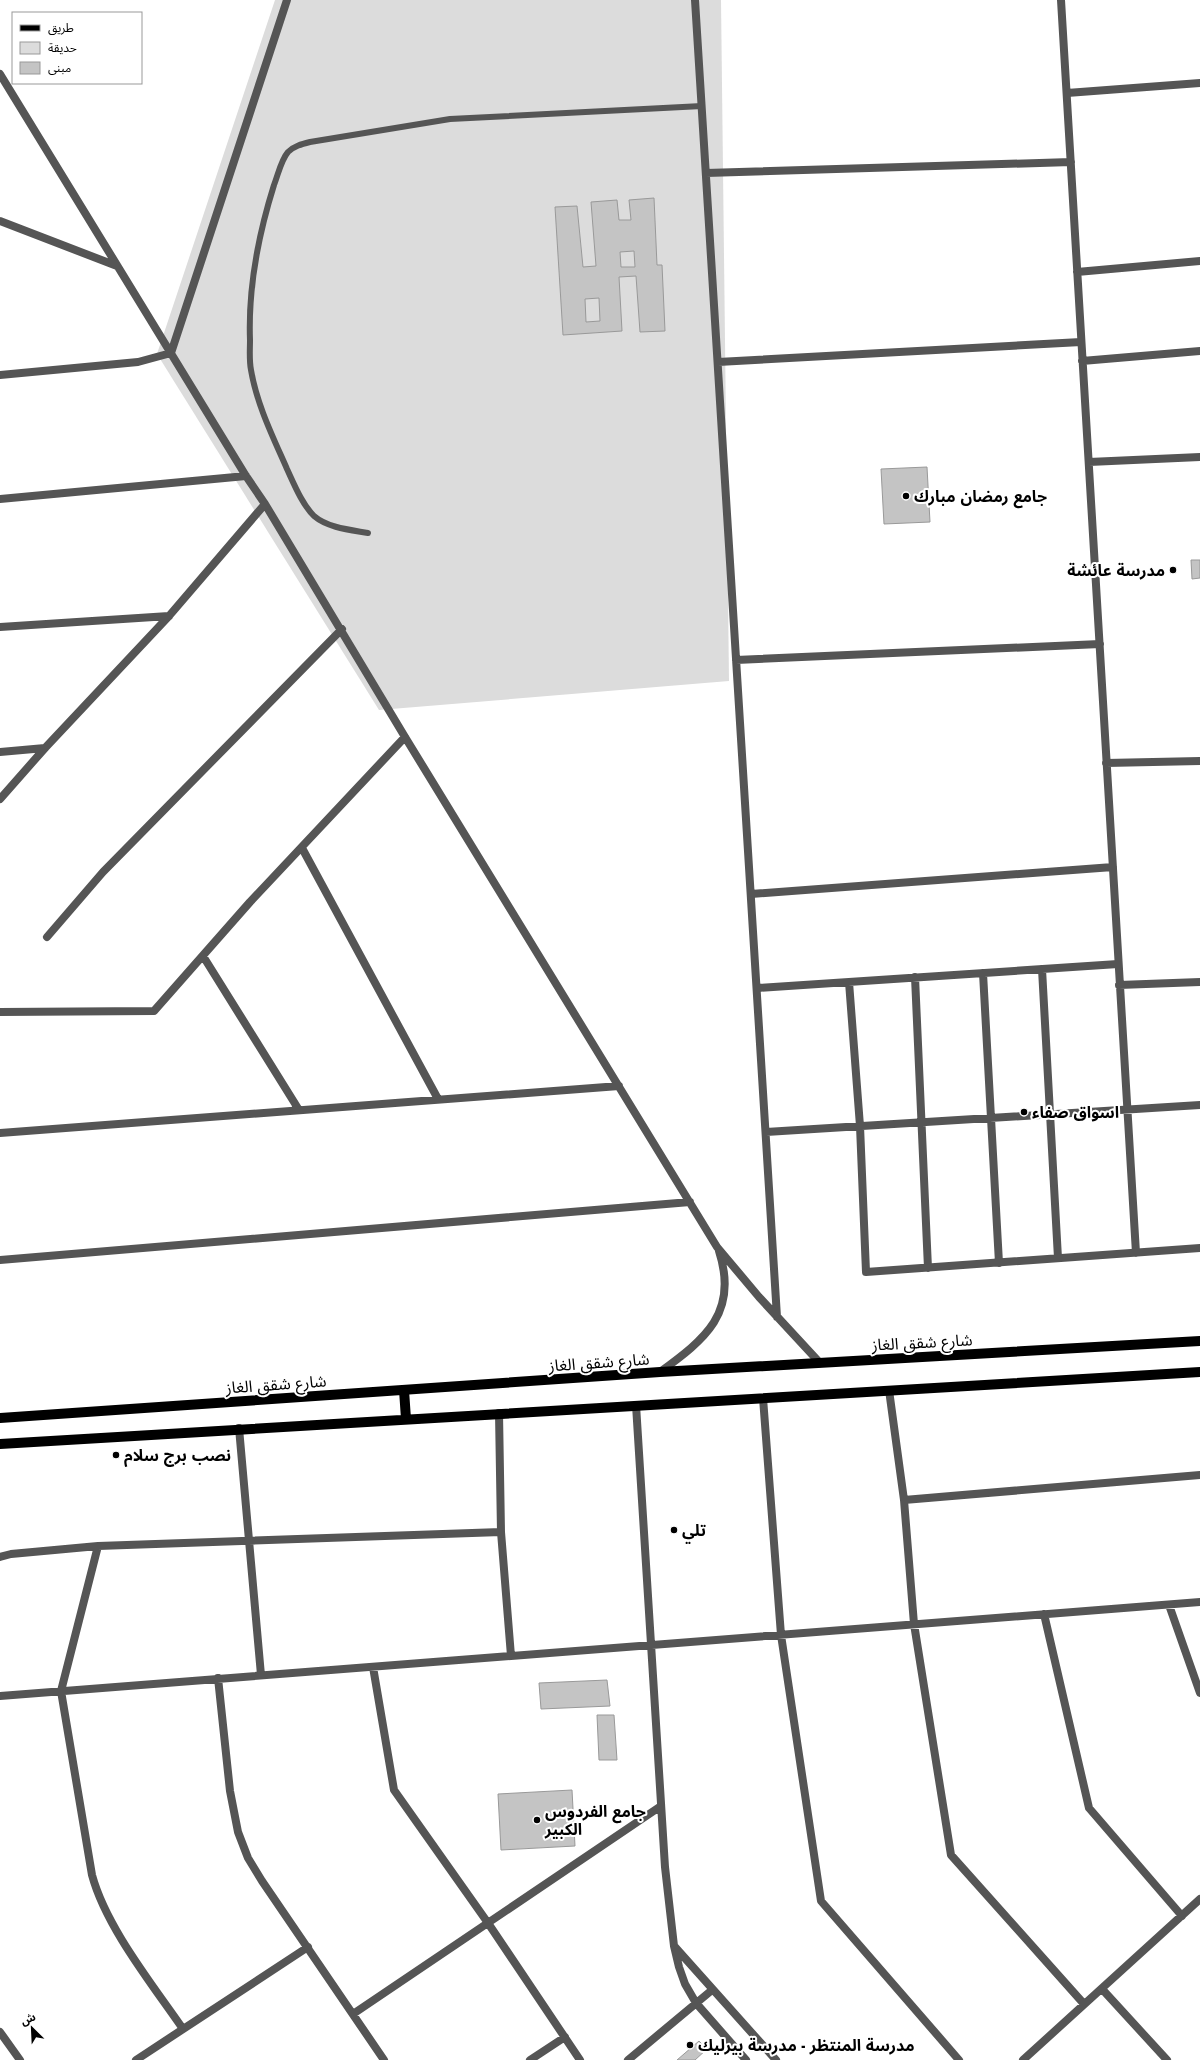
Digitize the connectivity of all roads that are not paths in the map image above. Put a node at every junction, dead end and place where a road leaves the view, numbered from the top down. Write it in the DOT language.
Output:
graph roads {
  1 [pos="288,0"];
  2 [pos="695,0"];
  3 [pos="1061,0"];
  4 [pos="0,74"];
  5 [pos="1200,83"];
  6 [pos="1067,93"];
  7 [pos="702,106"];
  8 [pos="1071,162"];
  9 [pos="706,173"];
  10 [pos="0,221"];
  11 [pos="1200,261"];
  12 [pos="118,266"];
  13 [pos="1077,272"];
  14 [pos="1081,342"];
  15 [pos="1200,351"];
  16 [pos="171,353"];
  17 [pos="1082,360"];
  18 [pos="718,362"];
  19 [pos="0,375"];
  20 [pos="1200,456"];
  21 [pos="1089,462"];
  22 [pos="246,476"];
  23 [pos="0,499"];
  24 [pos="265,504"];
  25 [pos="368,533"];
  26 [pos="169,616"];
  27 [pos="0,626"];
  28 [pos="342,629"];
  29 [pos="1100,644"];
  30 [pos="736,660"];
  31 [pos="405,737"];
  32 [pos="45,748"];
  33 [pos="0,752"];
  34 [pos="1200,761"];
  35 [pos="1106,763"];
  36 [pos="0,799"];
  37 [pos="302,848"];
  38 [pos="1113,867"];
  39 [pos="751,894"];
  40 [pos="47,937"];
  41 [pos="203,956"];
  42 [pos="1118,964"];
  43 [pos="1042,969"];
  44 [pos="983,973"];
  45 [pos="915,977"];
  46 [pos="849,982"];
  47 [pos="1200,982"];
  48 [pos="1119,984"];
  49 [pos="757,988"];
  50 [pos="0,1012"];
  51 [pos="619,1086"];
  52 [pos="438,1099"];
  53 [pos="1200,1105"];
  54 [pos="1127,1109"];
  55 [pos="299,1110"];
  56 [pos="1050,1114"];
  57 [pos="991,1118"];
  58 [pos="922,1122"];
  59 [pos="860,1126"];
  60 [pos="766,1132"];
  61 [pos="0,1133"];
  62 [pos="690,1202"];
  63 [pos="718,1247"];
  64 [pos="1200,1248"];
  65 [pos="1136,1253"];
  66 [pos="1058,1258"];
  67 [pos="0,1260"];
  68 [pos="999,1263"];
  69 [pos="928,1268"];
  70 [pos="777,1317"];
  71 [pos="1200,1340"];
  72 [pos="820,1363"];
  73 [pos="660,1372"];
  74 [pos="1200,1372"];
  75 [pos="404,1390"];
  76 [pos="889,1390"];
  77 [pos="763,1398"];
  78 [pos="636,1405"];
  79 [pos="499,1413"];
  80 [pos="0,1418"];
  81 [pos="406,1418"];
  82 [pos="239,1428"];
  83 [pos="0,1444"];
  84 [pos="1200,1475"];
  85 [pos="904,1500"];
  86 [pos="502,1532"];
  87 [pos="249,1542"];
  88 [pos="98,1546"];
  89 [pos="0,1557"];
  90 [pos="1200,1602"];
  91 [pos="1169,1605"];
  92 [pos="1044,1614"];
  93 [pos="914,1624"];
  94 [pos="781,1635"];
  95 [pos="650,1645"];
  96 [pos="511,1656"];
  97 [pos="373,1666"];
  98 [pos="261,1675"];
  99 [pos="218,1678"];
  100 [pos="61,1691"];
  101 [pos="1200,1693"];
  102 [pos="0,1696"];
  103 [pos="661,1806"];
  104 [pos="1200,1899"];
  105 [pos="1182,1916"];
  106 [pos="488,1923"];
  107 [pos="674,1946"];
  108 [pos="308,1947"];
  109 [pos="1102,1989"];
  110 [pos="712,1990"];
  111 [pos="696,2003"];
  112 [pos="1084,2004"];
  113 [pos="353,2014"];
  114 [pos="183,2029"];
  115 [pos="0,2032"];
  116 [pos="565,2037"];
  117 [pos="20,2060"];
  118 [pos="136,2060"];
  119 [pos="384,2060"];
  120 [pos="530,2060"];
  121 [pos="580,2060"];
  122 [pos="628,2060"];
  123 [pos="746,2060"];
  124 [pos="776,2060"];
  125 [pos="959,2060"];
  126 [pos="1023,2060"];
  127 [pos="1167,2060"];
  1 -- 16 [label="street"];
  2 -- 7 [label="street"];
  3 -- 6 [label="street"];
  4 -- 12 [label="street"];
  5 -- 6 [label="street"];
  6 -- 8 [label="street"];
  7 -- 9 [label="street"];
  7 -- 25 [label="lane"];
  8 -- 9 [label="street"];
  8 -- 13 [label="street"];
  9 -- 18 [label="street"];
  10 -- 12 [label="street"];
  11 -- 13 [label="street"];
  12 -- 16 [label="street"];
  13 -- 14 [label="street"];
  14 -- 17 [label="street"];
  14 -- 18 [label="street"];
  15 -- 17 [label="street"];
  16 -- 19 [label="street"];
  16 -- 22 [label="street"];
  17 -- 21 [label="street"];
  18 -- 30 [label="street"];
  20 -- 21 [label="street"];
  21 -- 29 [label="street"];
  22 -- 23 [label="street"];
  22 -- 24 [label="street"];
  24 -- 26 [label="street"];
  24 -- 28 [label="street"];
  26 -- 27 [label="street"];
  26 -- 32 [label="street"];
  28 -- 31 [label="street"];
  28 -- 40 [label="street"];
  29 -- 30 [label="street"];
  29 -- 35 [label="street"];
  30 -- 39 [label="street"];
  31 -- 37 [label="street"];
  31 -- 51 [label="street"];
  32 -- 33 [label="street"];
  32 -- 36 [label="street"];
  34 -- 35 [label="street"];
  35 -- 38 [label="street"];
  37 -- 41 [label="street"];
  37 -- 52 [label="street"];
  38 -- 39 [label="street"];
  38 -- 42 [label="street"];
  39 -- 49 [label="street"];
  41 -- 50 [label="street"];
  41 -- 55 [label="street"];
  42 -- 43 [label="street"];
  42 -- 48 [label="street"];
  43 -- 44 [label="street"];
  43 -- 56 [label="street"];
  44 -- 45 [label="street"];
  44 -- 57 [label="street"];
  45 -- 46 [label="street"];
  45 -- 58 [label="street"];
  46 -- 49 [label="street"];
  46 -- 59 [label="street"];
  47 -- 48 [label="street"];
  48 -- 54 [label="street"];
  49 -- 60 [label="street"];
  51 -- 52 [label="street"];
  51 -- 62 [label="street"];
  52 -- 55 [label="street"];
  53 -- 54 [label="street"];
  54 -- 56 [label="street"];
  54 -- 65 [label="street"];
  55 -- 61 [label="street"];
  56 -- 57 [label="street"];
  56 -- 66 [label="street"];
  57 -- 58 [label="street"];
  57 -- 68 [label="street"];
  58 -- 59 [label="street"];
  58 -- 69 [label="street"];
  59 -- 60 [label="street"];
  59 -- 69 [label="street"];
  60 -- 70 [label="street"];
  62 -- 63 [label="street"];
  62 -- 67 [label="street"];
  63 -- 70 [label="street"];
  63 -- 73 [label="street"];
  64 -- 65 [label="street"];
  65 -- 66 [label="street"];
  66 -- 68 [label="street"];
  68 -- 69 [label="street"];
  70 -- 72 [label="street"];
  71 -- 72 [label="main road, شارع شقق الغاز"];
  72 -- 73 [label="main road, شارع شقق الغاز"];
  73 -- 75 [label="main road, شارع شقق الغاز"];
  74 -- 76 [label="main road"];
  75 -- 80 [label="main road, شارع شقق الغاز"];
  75 -- 81 [label="main road"];
  76 -- 77 [label="main road"];
  76 -- 85 [label="street"];
  77 -- 78 [label="main road"];
  77 -- 94 [label="street"];
  78 -- 79 [label="main road"];
  78 -- 95 [label="street"];
  79 -- 81 [label="main road"];
  79 -- 86 [label="street"];
  81 -- 82 [label="main road"];
  82 -- 83 [label="main road"];
  82 -- 87 [label="street"];
  84 -- 85 [label="street"];
  85 -- 93 [label="street"];
  86 -- 87 [label="street"];
  86 -- 96 [label="street"];
  87 -- 88 [label="street"];
  87 -- 98 [label="street"];
  88 -- 89 [label="street"];
  88 -- 100 [label="street"];
  90 -- 91 [label="street"];
  91 -- 92 [label="street"];
  91 -- 101 [label="street"];
  92 -- 93 [label="street"];
  92 -- 105 [label="street"];
  93 -- 94 [label="street"];
  93 -- 112 [label="street"];
  94 -- 95 [label="street"];
  94 -- 125 [label="street"];
  95 -- 96 [label="street"];
  95 -- 103 [label="street"];
  96 -- 97 [label="street"];
  97 -- 98 [label="street"];
  97 -- 106 [label="street"];
  98 -- 99 [label="street"];
  99 -- 100 [label="street"];
  99 -- 108 [label="street"];
  100 -- 102 [label="street"];
  100 -- 114 [label="street"];
  103 -- 106 [label="street"];
  103 -- 107 [label="street"];
  104 -- 105 [label="street"];
  105 -- 109 [label="street"];
  106 -- 113 [label="street"];
  106 -- 116 [label="street"];
  107 -- 110 [label="street"];
  107 -- 111 [label="street"];
  108 -- 113 [label="street"];
  108 -- 114 [label="street"];
  109 -- 112 [label="street"];
  109 -- 127 [label="street"];
  110 -- 111 [label="street"];
  110 -- 124 [label="street"];
  111 -- 122 [label="street"];
  111 -- 123 [label="street"];
  112 -- 126 [label="street"];
  113 -- 119 [label="street"];
  114 -- 118 [label="street"];
  115 -- 117 [label="street"];
  116 -- 120 [label="street"];
  116 -- 121 [label="street"];
}
